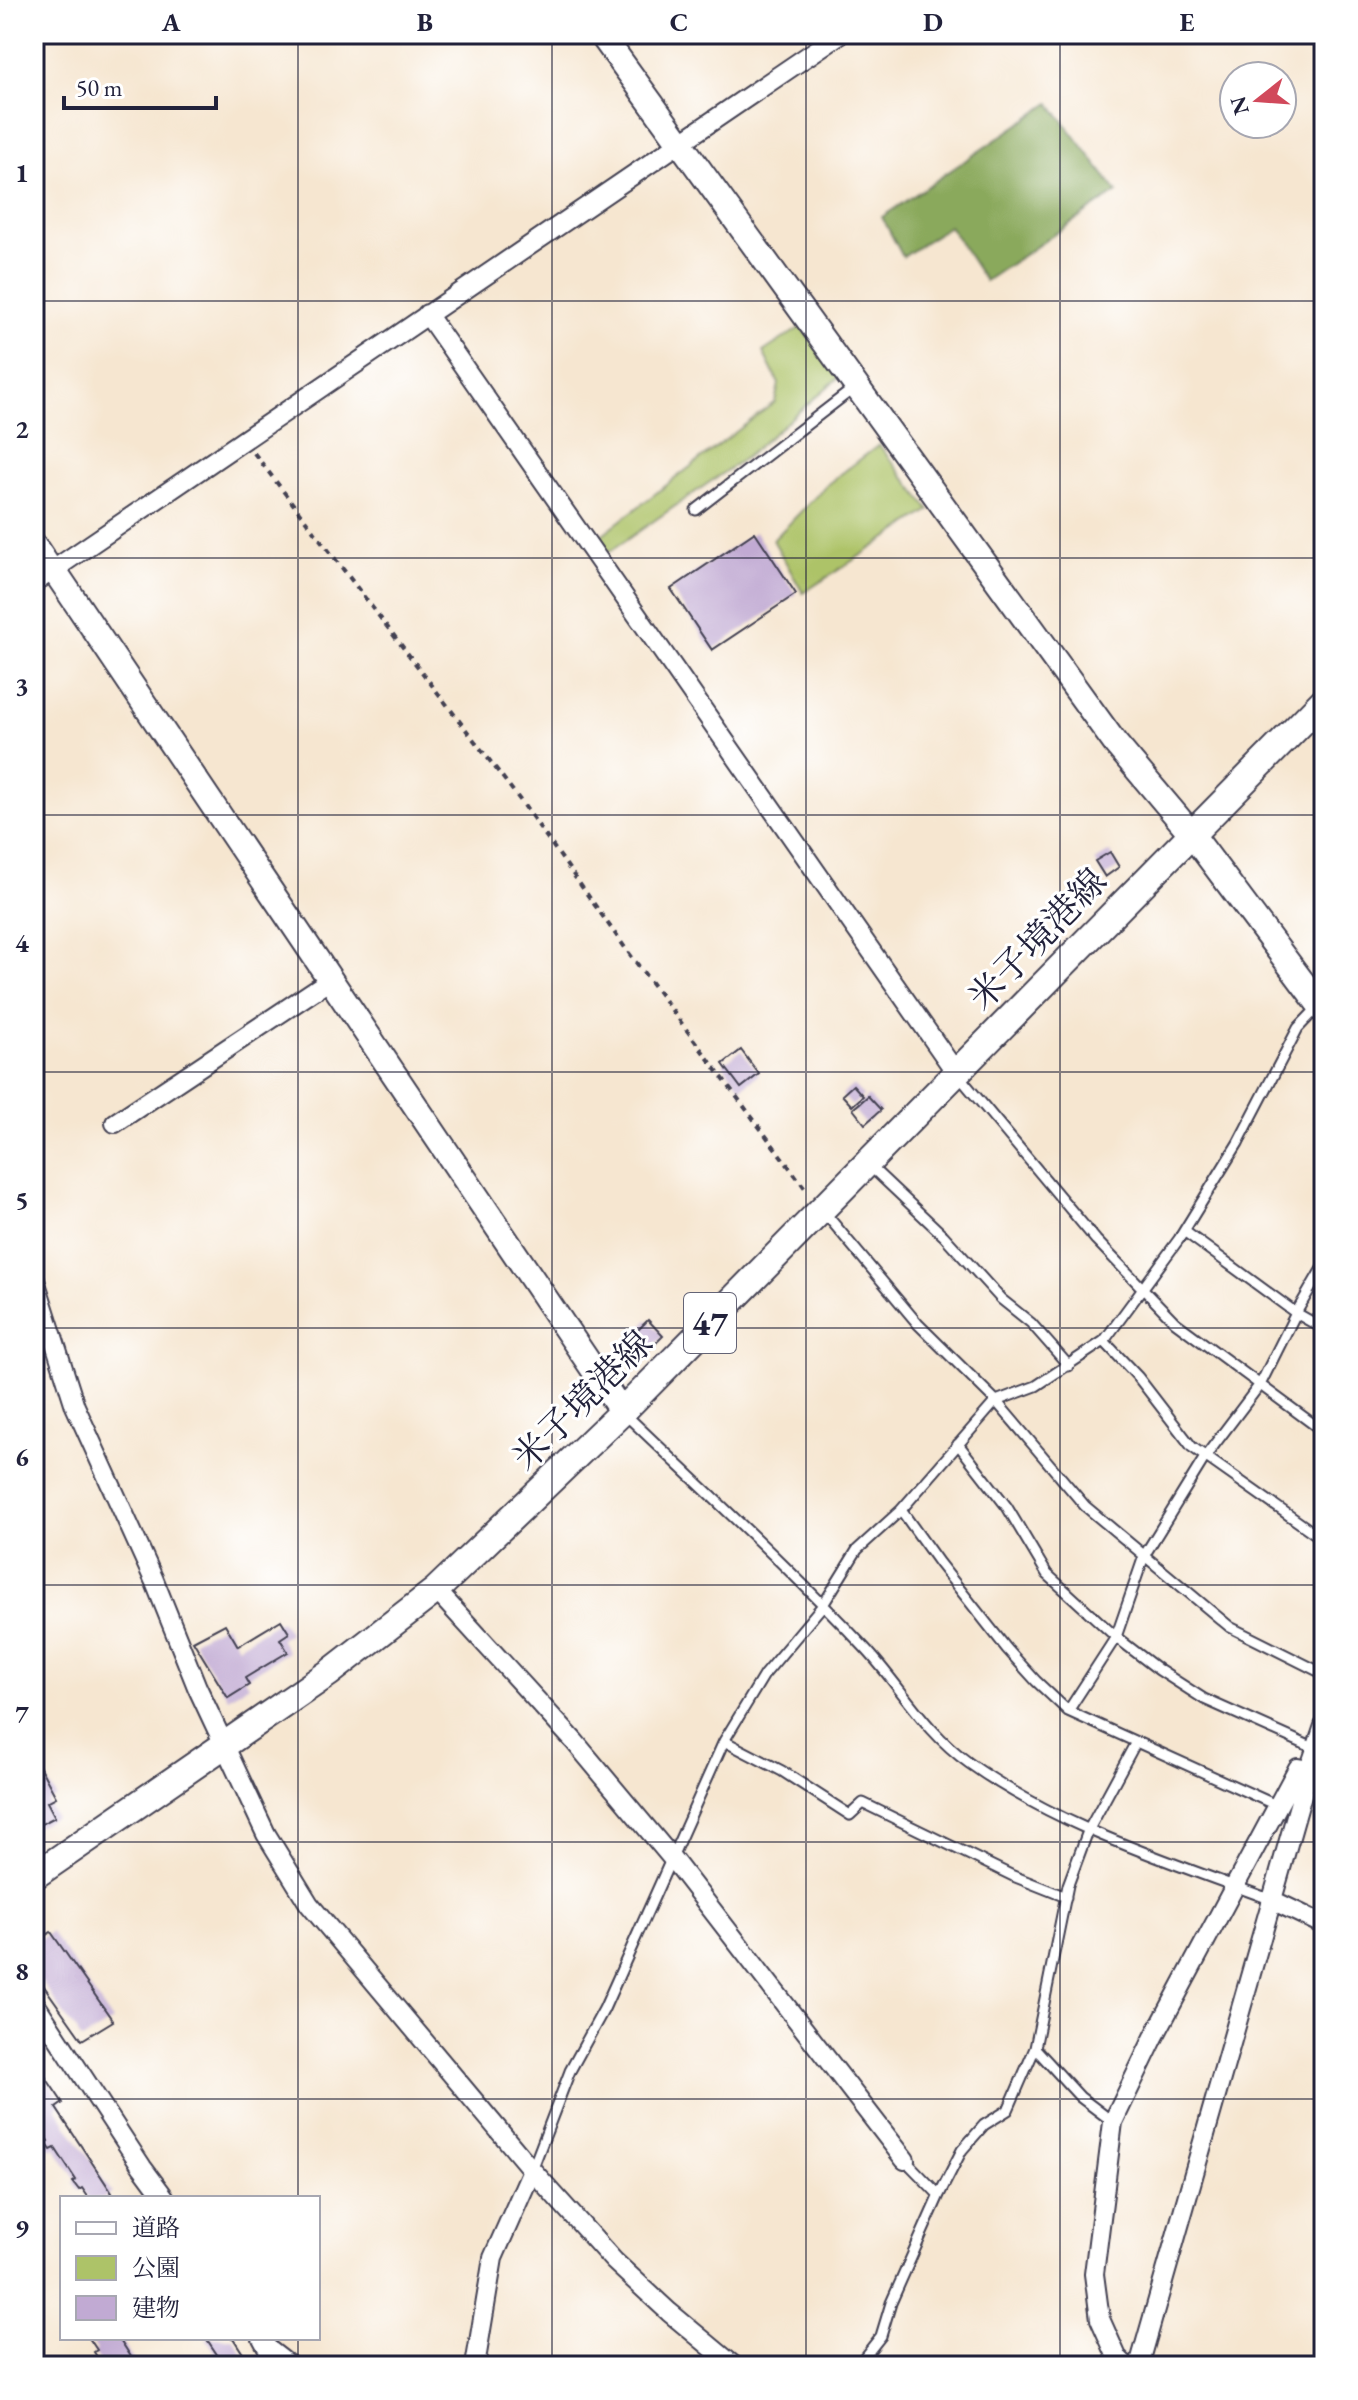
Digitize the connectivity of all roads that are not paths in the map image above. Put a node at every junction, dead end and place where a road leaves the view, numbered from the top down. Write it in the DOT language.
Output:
graph roads {
  1 [pos="601,34"];
  2 [pos="840,34"];
  3 [pos="681,144"];
  4 [pos="427,314"];
  5 [pos="857,386"];
  6 [pos="696,510"];
  7 [pos="34,540"];
  8 [pos="44,576"];
  9 [pos="1324,700"];
  10 [pos="1190,832"];
  11 [pos="330,980"];
  12 [pos="1322,1008"];
  13 [pos="957,1074"];
  14 [pos="115,1123"];
  15 [pos="868,1163"];
  16 [pos="822,1210"];
  17 [pos="1184,1231"];
  18 [pos="1324,1265"];
  19 [pos="34,1277"];
  20 [pos="1142,1290"];
  21 [pos="1296,1313"];
  22 [pos="1324,1329"];
  23 [pos="1104,1341"];
  24 [pos="1069,1366"];
  25 [pos="1261,1383"];
  26 [pos="996,1401"];
  27 [pos="622,1412"];
  28 [pos="1324,1432"];
  29 [pos="958,1444"];
  30 [pos="1205,1457"];
  31 [pos="901,1510"];
  32 [pos="1324,1540"];
  33 [pos="1144,1556"];
  34 [pos="436,1590"];
  35 [pos="823,1605"];
  36 [pos="1116,1637"];
  37 [pos="1324,1674"];
  38 [pos="1068,1711"];
  39 [pos="1324,1726"];
  40 [pos="724,1741"];
  41 [pos="1136,1742"];
  42 [pos="225,1746"];
  43 [pos="1316,1749"];
  44 [pos="1309,1770"];
  45 [pos="1278,1806"];
  46 [pos="1088,1831"];
  47 [pos="671,1857"];
  48 [pos="34,1876"];
  49 [pos="1235,1886"];
  50 [pos="1066,1897"];
  51 [pos="1272,1900"];
  52 [pos="1324,1925"];
  53 [pos="34,2002"];
  54 [pos="1035,2048"];
  55 [pos="1113,2122"];
  56 [pos="905,2160"];
  57 [pos="532,2170"];
  58 [pos="939,2195"];
  59 [pos="164,2196"];
  60 [pos="263,2340"];
  61 [pos="290,2366"];
  62 [pos="475,2366"];
  63 [pos="734,2366"];
  64 [pos="853,2366"];
  65 [pos="1126,2366"];
  66 [pos="1139,2366"];
  1 -- 3 [label="street"];
  2 -- 3 [label="street"];
  3 -- 4 [label="street"];
  3 -- 5 [label="street"];
  4 -- 8 [label="street"];
  4 -- 13 [label="street"];
  5 -- 6 [label="lane"];
  5 -- 10 [label="street"];
  7 -- 8 [label="street"];
  8 -- 11 [label="street"];
  9 -- 10 [label="main road, 米子境港線 / 47"];
  10 -- 12 [label="street"];
  10 -- 13 [label="main road, 米子境港線 / 47"];
  11 -- 14 [label="street"];
  11 -- 27 [label="street"];
  12 -- 17 [label="lane"];
  13 -- 15 [label="main road, 米子境港線 / 47"];
  13 -- 20 [label="lane"];
  15 -- 16 [label="main road, 米子境港線 / 47"];
  15 -- 24 [label="lane"];
  16 -- 26 [label="lane"];
  16 -- 27 [label="main road, 米子境港線 / 47"];
  17 -- 20 [label="lane"];
  17 -- 21 [label="lane"];
  18 -- 21 [label="lane"];
  19 -- 42 [label="street"];
  20 -- 23 [label="lane"];
  20 -- 25 [label="lane"];
  21 -- 22 [label="lane"];
  21 -- 25 [label="lane"];
  23 -- 24 [label="lane"];
  23 -- 30 [label="lane"];
  24 -- 26 [label="lane"];
  25 -- 28 [label="lane"];
  25 -- 30 [label="lane"];
  26 -- 29 [label="lane"];
  26 -- 33 [label="lane"];
  27 -- 34 [label="main road, 米子境港線 / 47"];
  27 -- 35 [label="lane"];
  29 -- 31 [label="lane"];
  29 -- 36 [label="lane"];
  30 -- 32 [label="lane"];
  30 -- 33 [label="lane"];
  31 -- 35 [label="lane"];
  31 -- 38 [label="lane"];
  33 -- 36 [label="lane"];
  33 -- 37 [label="lane"];
  34 -- 42 [label="main road, 米子境港線 / 47"];
  34 -- 47 [label="street"];
  35 -- 40 [label="lane"];
  35 -- 46 [label="lane"];
  36 -- 38 [label="lane"];
  36 -- 43 [label="lane"];
  38 -- 41 [label="lane"];
  39 -- 43 [label="street"];
  40 -- 47 [label="lane"];
  40 -- 50 [label="lane"];
  41 -- 45 [label="lane"];
  41 -- 46 [label="lane"];
  42 -- 48 [label="main road, 米子境港線 / 47"];
  42 -- 57 [label="street"];
  43 -- 44 [label="street"];
  44 -- 45 [label="street"];
  44 -- 51 [label="street"];
  45 -- 49 [label="street"];
  46 -- 49 [label="lane"];
  46 -- 50 [label="lane"];
  47 -- 56 [label="street"];
  47 -- 57 [label="lane"];
  49 -- 51 [label="lane"];
  49 -- 55 [label="street"];
  50 -- 54 [label="lane"];
  51 -- 52 [label="street"];
  51 -- 66 [label="street"];
  53 -- 59 [label="street"];
  54 -- 55 [label="lane"];
  54 -- 58 [label="lane"];
  55 -- 65 [label="street"];
  56 -- 58 [label="lane"];
  57 -- 62 [label="street"];
  57 -- 63 [label="street"];
  58 -- 64 [label="lane"];
  60 -- 61 [label="street"];
}
